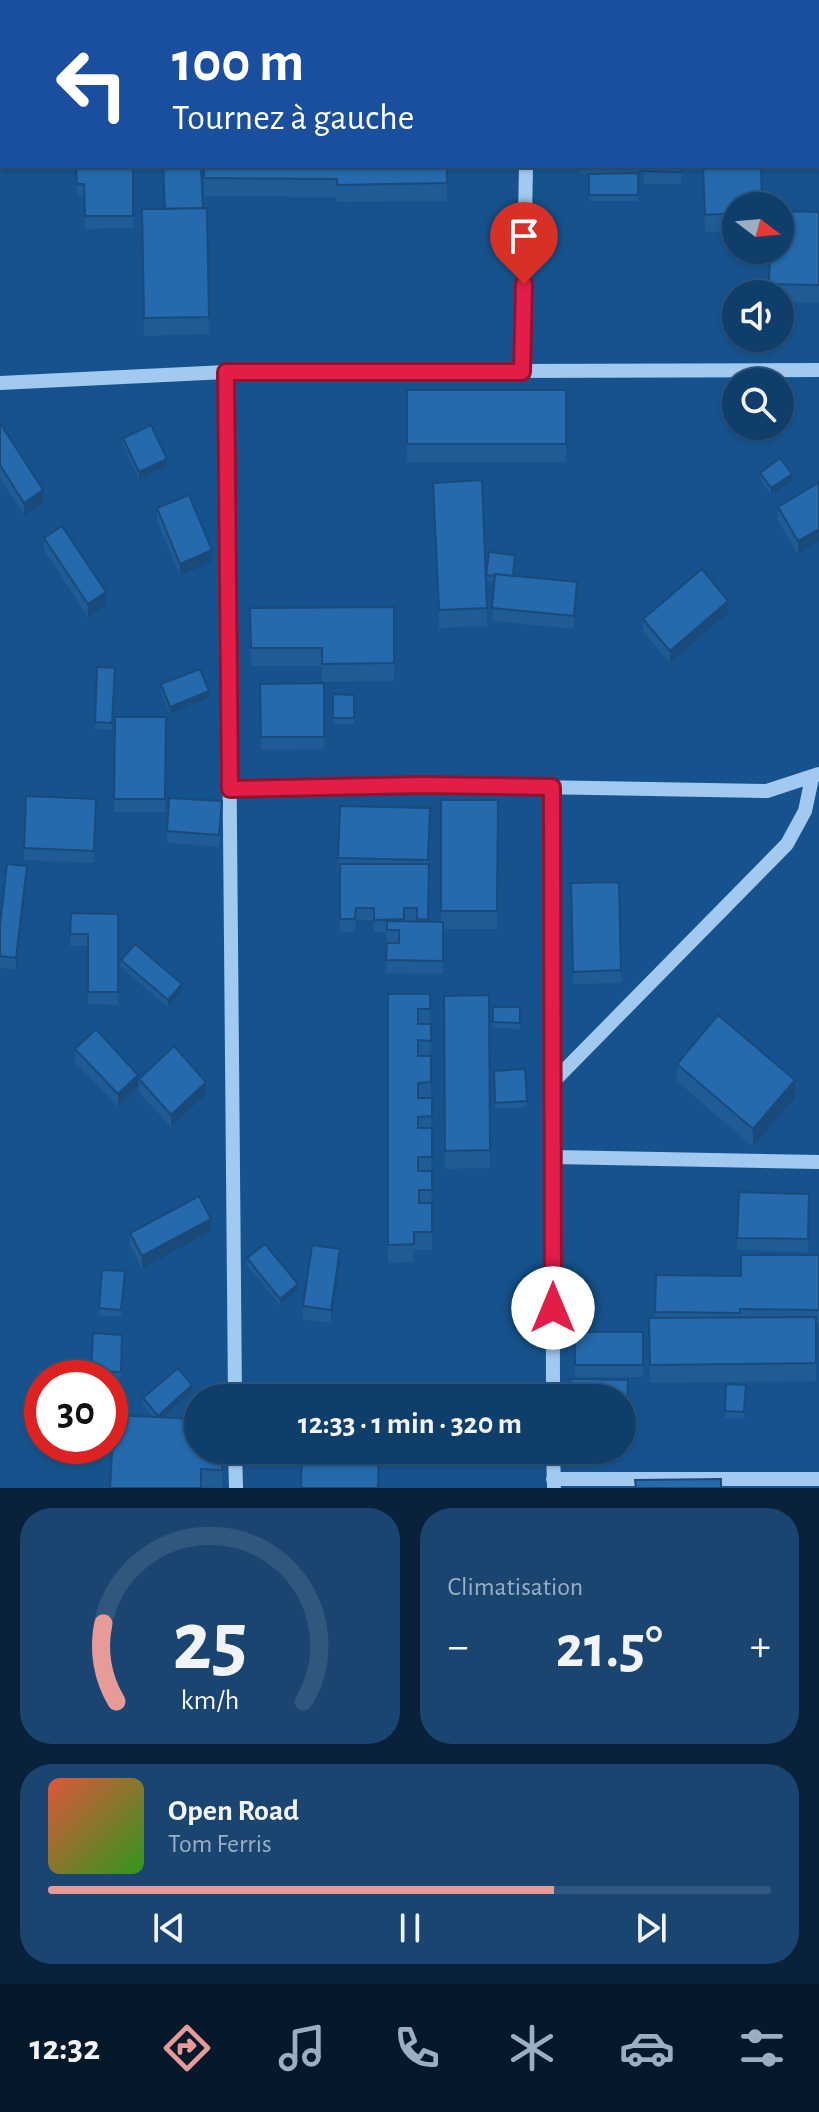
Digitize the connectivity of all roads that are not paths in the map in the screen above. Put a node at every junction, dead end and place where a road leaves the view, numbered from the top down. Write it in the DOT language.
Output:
graph roads {
  1 [pos="526,168"];
  2 [pos="819,370"];
  3 [pos="226,372"];
  4 [pos="522,372"];
  5 [pos="0,383"];
  6 [pos="816,776"];
  7 [pos="552,787"];
  8 [pos="230,789"];
  9 [pos="553,1082"];
  10 [pos="554,1157"];
  11 [pos="819,1162"];
  12 [pos="235,1384"];
  13 [pos="553,1384"];
  14 [pos="235,1464"];
  15 [pos="553,1464"];
  16 [pos="819,1479"];
  17 [pos="554,1484"];
  18 [pos="236,1488"];
  1 -- 4 [label="street"];
  2 -- 4 [label="street"];
  3 -- 4 [label="street"];
  3 -- 5 [label="street"];
  3 -- 8 [label="street"];
  6 -- 7 [label="street"];
  6 -- 9 [label="street"];
  7 -- 8 [label="street"];
  7 -- 9 [label="street"];
  8 -- 12 [label="street"];
  9 -- 10 [label="street"];
  10 -- 11 [label="street"];
  10 -- 13 [label="street"];
  14 -- 18 [label="street"];
  15 -- 17 [label="street"];
  16 -- 17 [label="street"];
}
